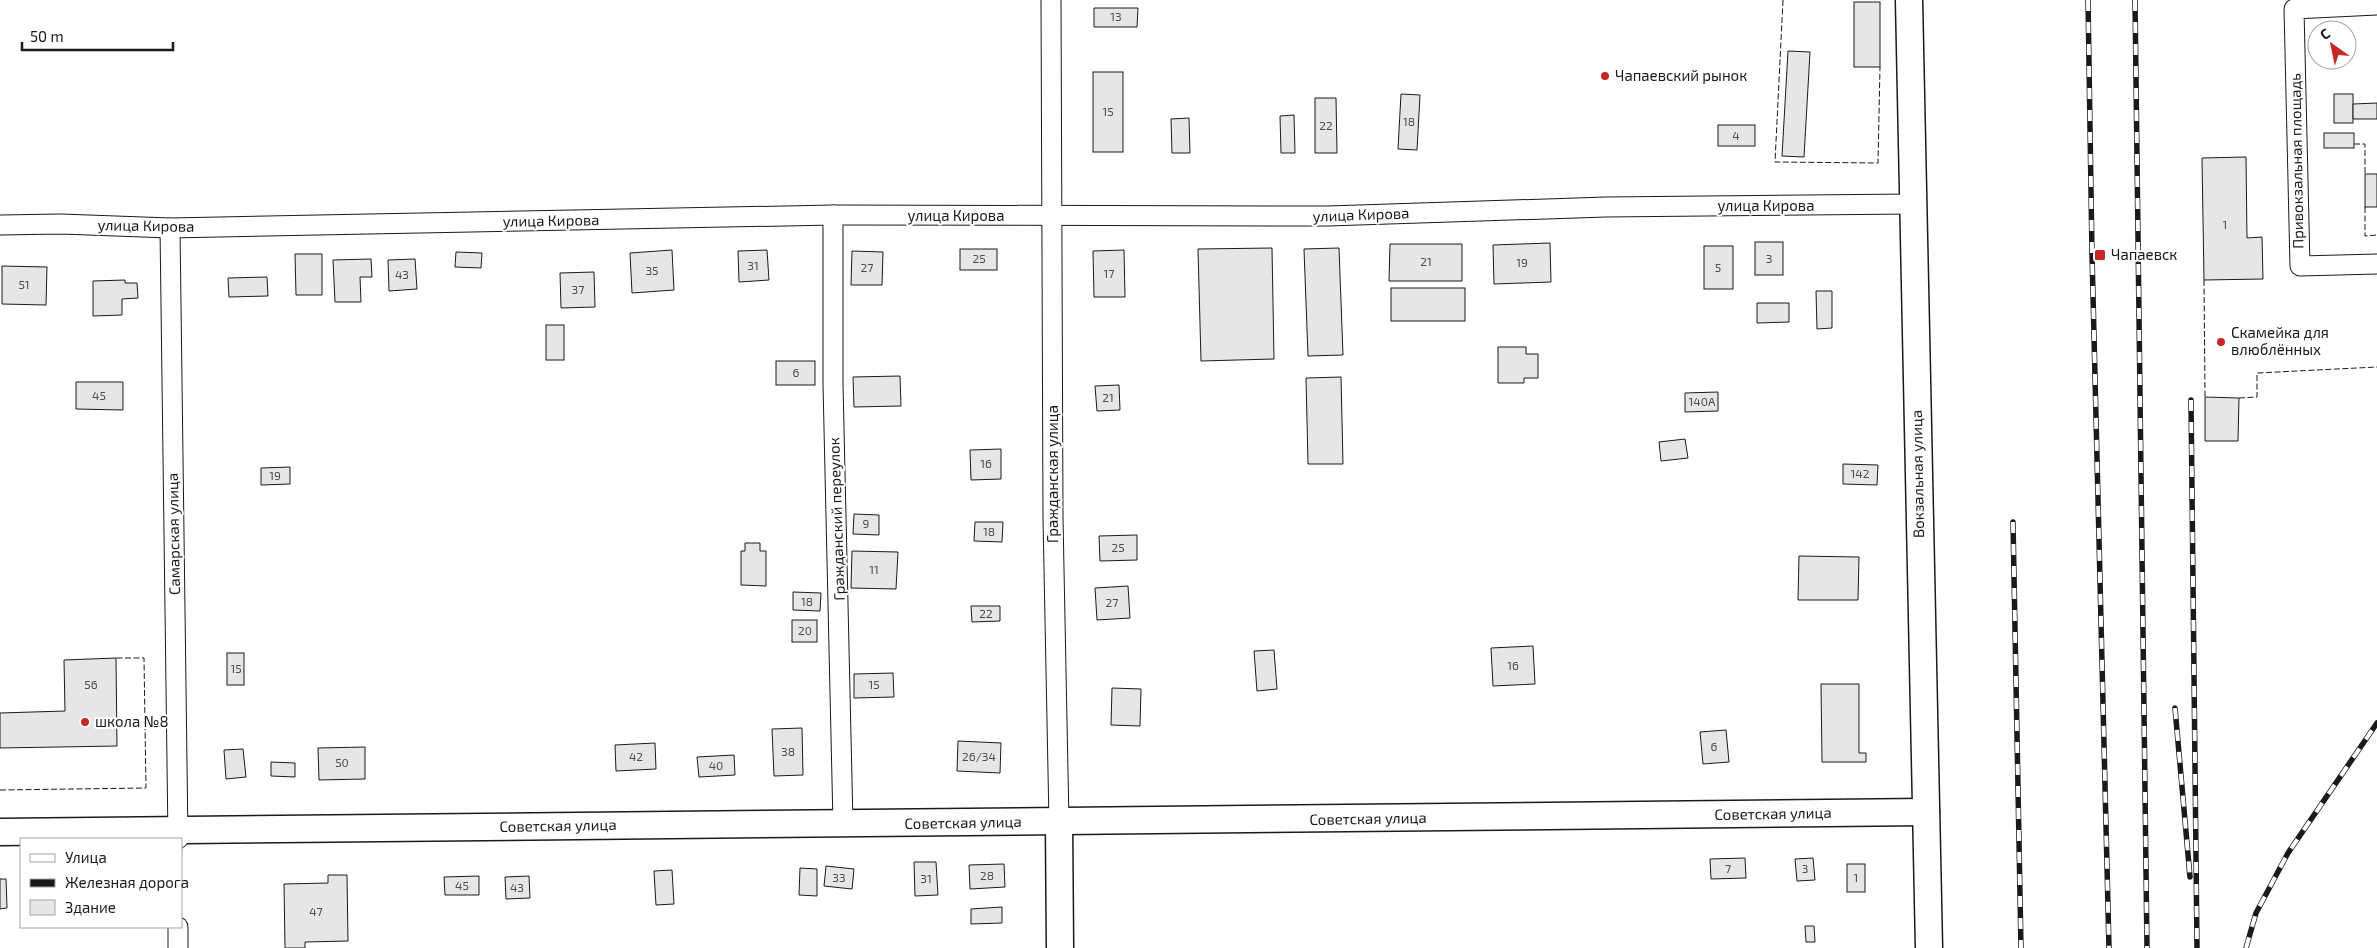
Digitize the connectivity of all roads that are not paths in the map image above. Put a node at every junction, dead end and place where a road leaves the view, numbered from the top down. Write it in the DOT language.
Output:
graph roads {
  1 [pos="1051,0"];
  2 [pos="1909,0"];
  3 [pos="2377,5"];
  4 [pos="1912,204"];
  5 [pos="833,215"];
  6 [pos="1053,216"];
  7 [pos="0,225"];
  8 [pos="170,228"];
  9 [pos="2377,264"];
  10 [pos="1926,812"];
  11 [pos="1059,822"];
  12 [pos="843,824"];
  13 [pos="0,832"];
  14 [pos="178,835"];
  15 [pos="178,928"];
  16 [pos="178,948"];
  17 [pos="1060,948"];
  18 [pos="1929,948"];
  1 -- 6 [label="street, Гражданская улица"];
  2 -- 4 [label="street, Вокзальная улица"];
  3 -- 9 [label="street, Привокзальная площадь"];
  4 -- 6 [label="street, улица Кирова"];
  4 -- 10 [label="street, Вокзальная улица"];
  5 -- 6 [label="street, улица Кирова"];
  5 -- 8 [label="street, улица Кирова"];
  5 -- 12 [label="street, Гражданский переулок"];
  6 -- 11 [label="street, Гражданская улица"];
  7 -- 8 [label="street, улица Кирова"];
  8 -- 14 [label="street, Самарская улица"];
  10 -- 11 [label="street, Советская улица"];
  10 -- 18 [label="street, Вокзальная улица"];
  11 -- 12 [label="street, Советская улица"];
  11 -- 17 [label="street, Гражданская улица"];
  12 -- 14 [label="street, Советская улица"];
  13 -- 14 [label="street, Советская улица"];
  15 -- 16 [label="street"];
}
